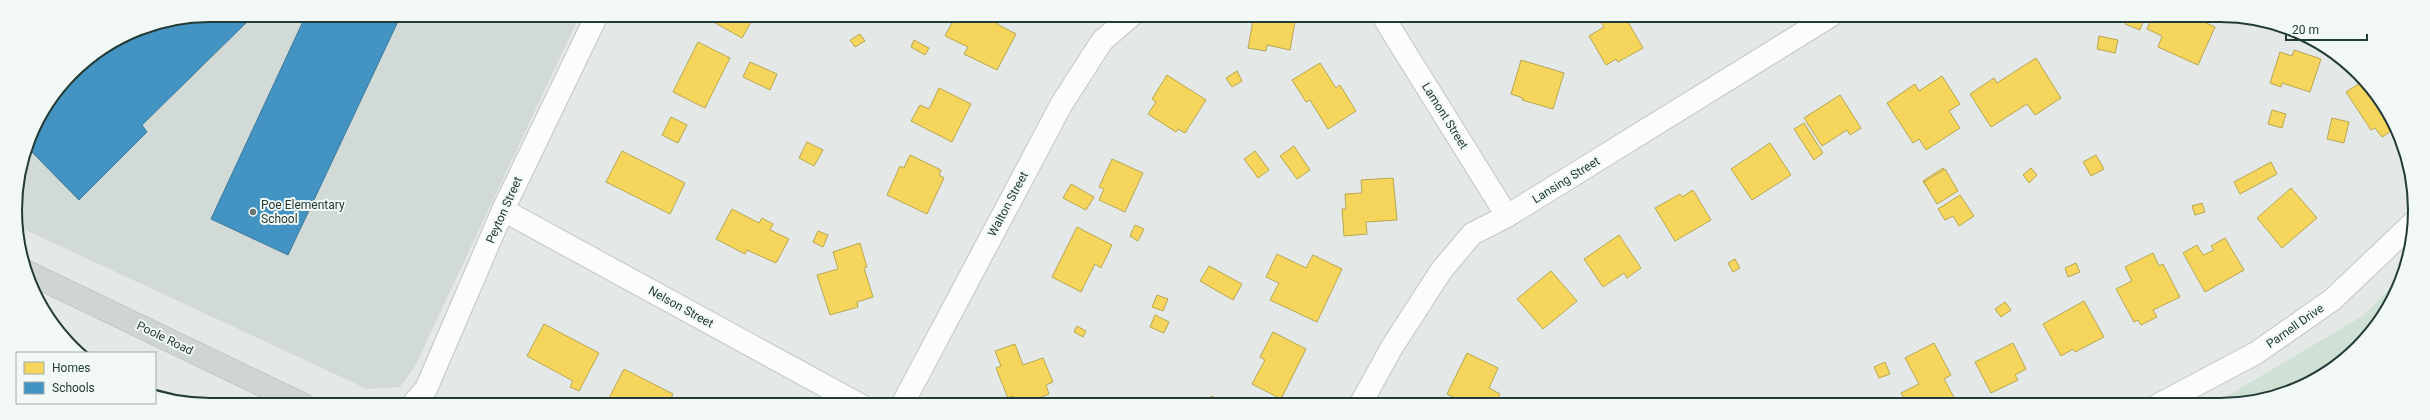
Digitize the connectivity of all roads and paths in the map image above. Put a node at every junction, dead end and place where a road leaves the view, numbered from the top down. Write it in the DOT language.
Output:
graph roads {
  1 [pos="594,22"];
  2 [pos="1124,22"];
  3 [pos="1386,22"];
  4 [pos="1814,22"];
  5 [pos="503,210"];
  6 [pos="1507,216"];
  7 [pos="2407,229"];
  8 [pos="34,275"];
  9 [pos="289,398"];
  10 [pos="419,398"];
  11 [pos="847,398"];
  12 [pos="906,398"];
  13 [pos="1364,398"];
  14 [pos="2171,398"];
  1 -- 5 [label="street, Peyton Street"];
  2 -- 12 [label="street, Walton Street"];
  3 -- 6 [label="street, Lamont Street"];
  4 -- 6 [label="street, Lansing Street"];
  5 -- 10 [label="street, Peyton Street"];
  5 -- 11 [label="street, Nelson Street"];
  6 -- 13 [label="street, Lansing Street"];
  7 -- 14 [label="street, Parnell Drive"];
  8 -- 9 [label="main road, Poole Road"];
}
